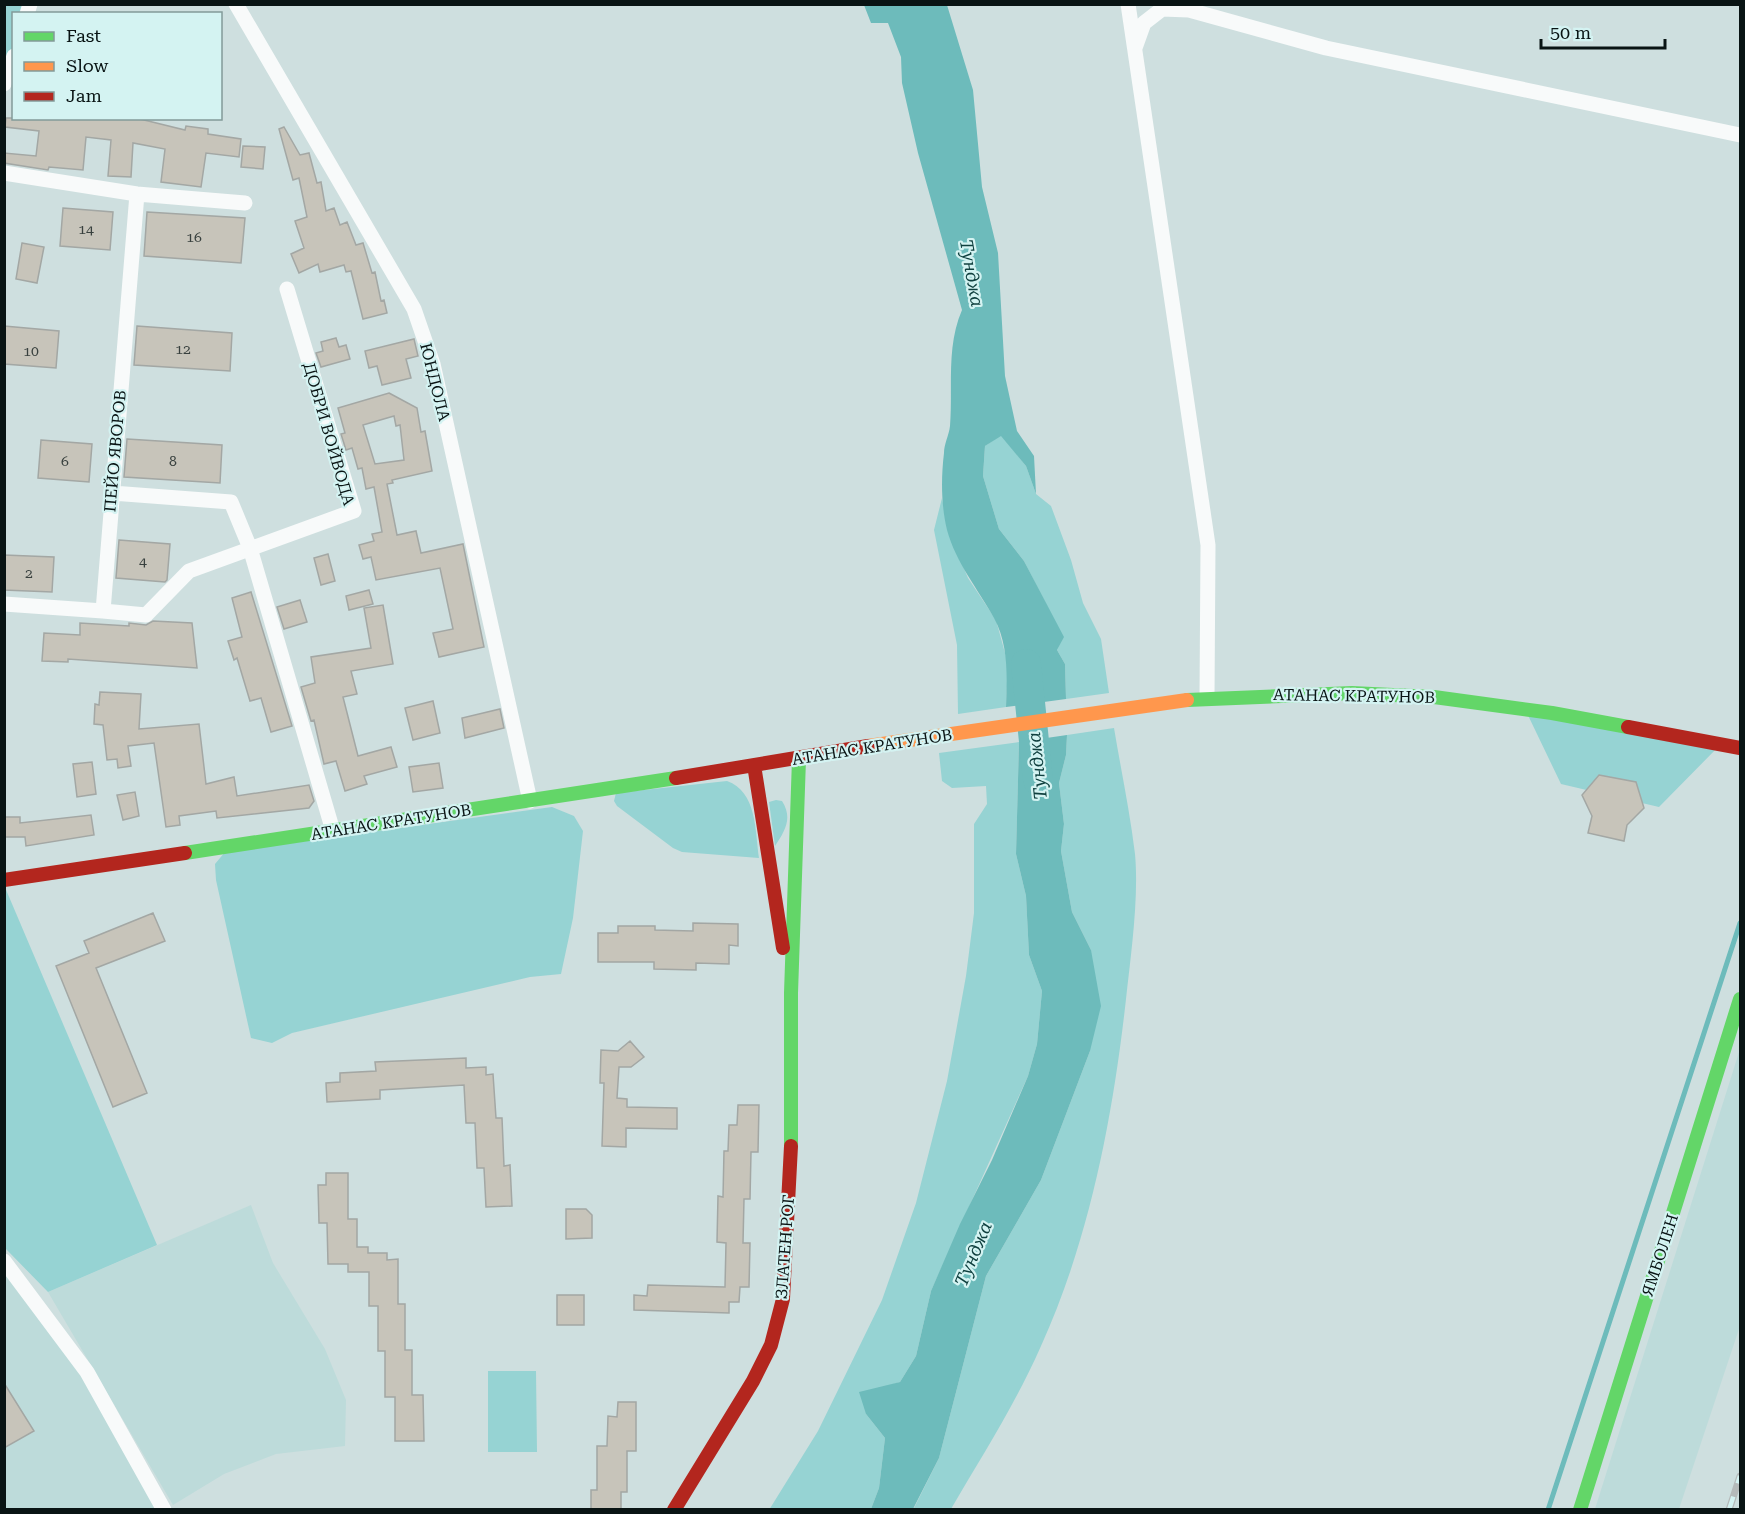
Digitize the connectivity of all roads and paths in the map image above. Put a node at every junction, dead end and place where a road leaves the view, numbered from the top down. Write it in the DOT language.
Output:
graph roads {
  1 [pos="236,4"];
  2 [pos="1128,4"];
  3 [pos="1134,48"];
  4 [pos="12,62"];
  5 [pos="4,84"];
  6 [pos="1740,135"];
  7 [pos="4,173"];
  8 [pos="138,194"];
  9 [pos="245,203"];
  10 [pos="287,289"];
  11 [pos="112,493"];
  12 [pos="250,548"];
  13 [pos="4,604"];
  14 [pos="103,611"];
  15 [pos="1207,697"];
  16 [pos="1740,748"];
  17 [pos="799,759"];
  18 [pos="754,765"];
  19 [pos="530,801"];
  20 [pos="333,831"];
  21 [pos="4,880"];
  22 [pos="791,993"];
  23 [pos="1740,999"];
  24 [pos="4,1261"];
  25 [pos="164,1509"];
  26 [pos="674,1509"];
  27 [pos="1580,1509"];
  1 -- 19 [label="street, ЮНДОЛА"];
  2 -- 3 [label="street"];
  3 -- 6 [label="street"];
  3 -- 15 [label="street"];
  4 -- 5 [label="street"];
  7 -- 8 [label="street"];
  8 -- 9 [label="street"];
  8 -- 11 [label="street, ПЕЙО ЯВОРОВ"];
  10 -- 12 [label="street, ДОБРИ ВОЙВОДА"];
  11 -- 12 [label="street"];
  11 -- 14 [label="street, ПЕЙО ЯВОРОВ"];
  12 -- 14 [label="street, ДОБРИ ВОЙВОДА"];
  12 -- 20 [label="street"];
  13 -- 14 [label="street"];
  15 -- 16 [label="main road, АТАНАС КРАТУНОВ"];
  15 -- 17 [label="main road, АТАНАС КРАТУНОВ"];
  17 -- 18 [label="main road, АТАНАС КРАТУНОВ"];
  17 -- 22 [label="main road, ЗЛАТЕН РОГ"];
  18 -- 19 [label="main road, АТАНАС КРАТУНОВ"];
  18 -- 22 [label="main road, ЗЛАТЕН РОГ"];
  19 -- 20 [label="main road, АТАНАС КРАТУНОВ"];
  20 -- 21 [label="main road, АТАНАС КРАТУНОВ"];
  22 -- 26 [label="main road, ЗЛАТЕН РОГ"];
  23 -- 27 [label="main road, ЯМБОЛЕН"];
  24 -- 25 [label="street"];
}
